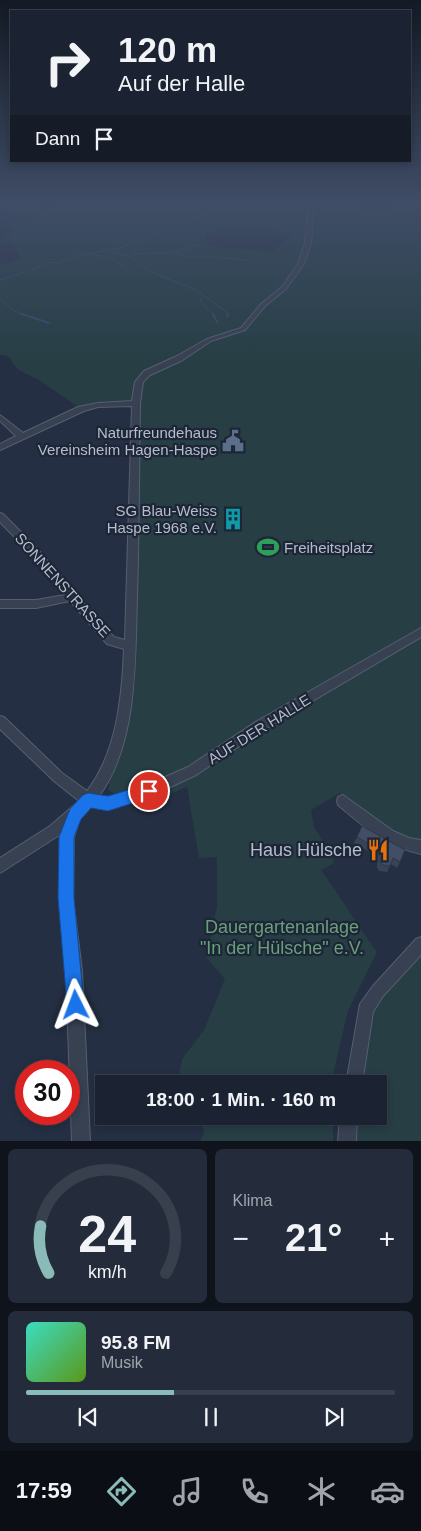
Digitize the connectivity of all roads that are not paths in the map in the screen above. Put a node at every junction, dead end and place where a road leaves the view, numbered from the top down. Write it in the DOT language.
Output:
graph roads {
  1 [pos="303,257"];
  2 [pos="136,403"];
  3 [pos="0,417"];
  4 [pos="22,437"];
  5 [pos="0,447"];
  6 [pos="0,516"];
  7 [pos="71,597"];
  8 [pos="0,604"];
  9 [pos="421,632"];
  10 [pos="130,646"];
  11 [pos="0,721"];
  12 [pos="88,800"];
  13 [pos="343,801"];
  14 [pos="75,814"];
  15 [pos="421,848"];
  16 [pos="0,866"];
  17 [pos="421,944"];
  18 [pos="355,1075"];
  19 [pos="348,1125"];
  20 [pos="81,1141"];
  21 [pos="347,1141"];
  1 -- 2 [label="street"];
  2 -- 4 [label="street"];
  2 -- 10 [label="street"];
  3 -- 4 [label="street"];
  4 -- 5 [label="street"];
  6 -- 7 [label="street, SONNENSTRASSE"];
  7 -- 8 [label="street"];
  7 -- 10 [label="street, SONNENSTRASSE"];
  9 -- 12 [label="street, AUF DER HALLE"];
  10 -- 12 [label="street"];
  11 -- 12 [label="street"];
  12 -- 14 [label="street"];
  13 -- 15 [label="street"];
  14 -- 16 [label="street"];
  14 -- 20 [label="street"];
  17 -- 18 [label="street"];
  19 -- 21 [label="street"];
}
